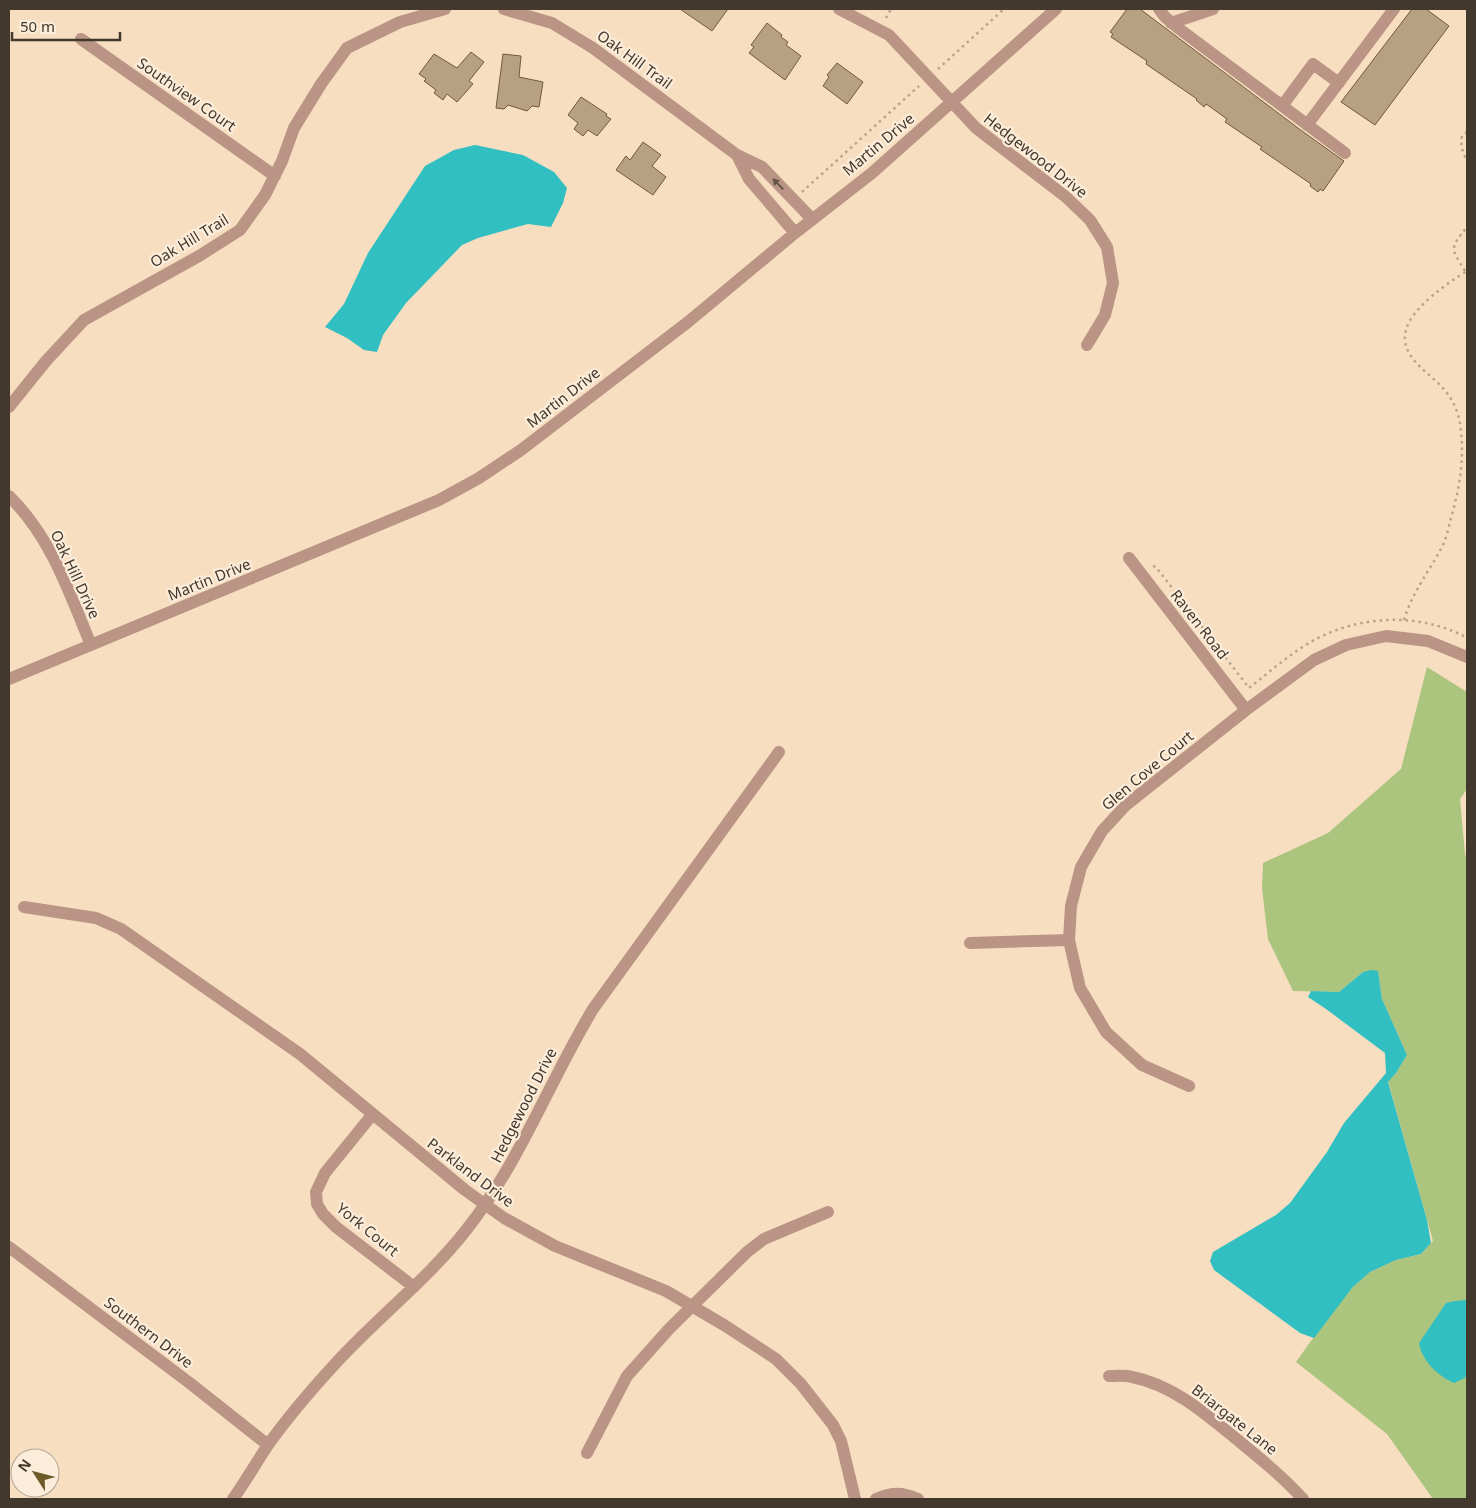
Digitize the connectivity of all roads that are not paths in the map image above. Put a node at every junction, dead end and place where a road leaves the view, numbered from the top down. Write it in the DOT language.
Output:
graph roads {
  1 [pos="445,9"];
  2 [pos="504,9"];
  3 [pos="839,9"];
  4 [pos="1056,9"];
  5 [pos="1159,9"];
  6 [pos="1213,9"];
  7 [pos="1394,9"];
  8 [pos="1172,23"];
  9 [pos="81,39"];
  10 [pos="1339,83"];
  11 [pos="951,103"];
  12 [pos="1282,106"];
  13 [pos="1307,125"];
  14 [pos="1345,153"];
  15 [pos="736,155"];
  16 [pos="275,176"];
  17 [pos="812,219"];
  18 [pos="795,233"];
  19 [pos="1088,345"];
  20 [pos="9,407"];
  21 [pos="9,496"];
  22 [pos="1129,558"];
  23 [pos="91,645"];
  24 [pos="1467,657"];
  25 [pos="9,679"];
  26 [pos="1246,710"];
  27 [pos="780,752"];
  28 [pos="24,907"];
  29 [pos="1069,940"];
  30 [pos="970,943"];
  31 [pos="1189,1086"];
  32 [pos="372,1115"];
  33 [pos="485,1205"];
  34 [pos="828,1212"];
  35 [pos="9,1247"];
  36 [pos="414,1287"];
  37 [pos="693,1306"];
  38 [pos="1109,1376"];
  39 [pos="268,1446"];
  40 [pos="587,1454"];
  41 [pos="234,1499"];
  42 [pos="855,1499"];
  43 [pos="876,1499"];
  44 [pos="918,1499"];
  45 [pos="1303,1499"];
  1 -- 16 [label="street, Oak Hill Trail"];
  2 -- 15 [label="street, Oak Hill Trail"];
  3 -- 11 [label="street, Hedgewood Drive"];
  4 -- 11 [label="street, Martin Drive"];
  5 -- 8 [label="street"];
  6 -- 8 [label="street"];
  7 -- 10 [label="street"];
  8 -- 12 [label="street"];
  9 -- 16 [label="street, Southview Court"];
  10 -- 12 [label="street"];
  10 -- 13 [label="street"];
  11 -- 17 [label="street, Martin Drive"];
  11 -- 19 [label="street, Hedgewood Drive"];
  12 -- 13 [label="street"];
  13 -- 14 [label="street"];
  17 -- 15 [label="street, one-way"];
  15 -- 18 [label="street"];
  16 -- 20 [label="street, Oak Hill Trail"];
  17 -- 18 [label="street, Martin Drive"];
  18 -- 23 [label="street, Martin Drive"];
  21 -- 23 [label="street, Oak Hill Drive"];
  22 -- 26 [label="street, Raven Road"];
  23 -- 25 [label="street, Martin Drive"];
  24 -- 26 [label="street, Glen Cove Court"];
  26 -- 29 [label="street, Glen Cove Court"];
  27 -- 33 [label="street, Hedgewood Drive"];
  28 -- 32 [label="street, Parkland Drive"];
  29 -- 30 [label="street"];
  29 -- 31 [label="street, Glen Cove Court"];
  32 -- 33 [label="street, Parkland Drive"];
  32 -- 36 [label="street, York Court"];
  33 -- 36 [label="street, Hedgewood Drive"];
  33 -- 37 [label="street, Parkland Drive"];
  34 -- 37 [label="street"];
  35 -- 39 [label="street, Southern Drive"];
  36 -- 39 [label="street, Hedgewood Drive"];
  37 -- 40 [label="street"];
  37 -- 42 [label="street, Parkland Drive"];
  38 -- 45 [label="street, Briargate Lane"];
  39 -- 41 [label="street, Hedgewood Drive"];
  43 -- 44 [label="street"];
}
